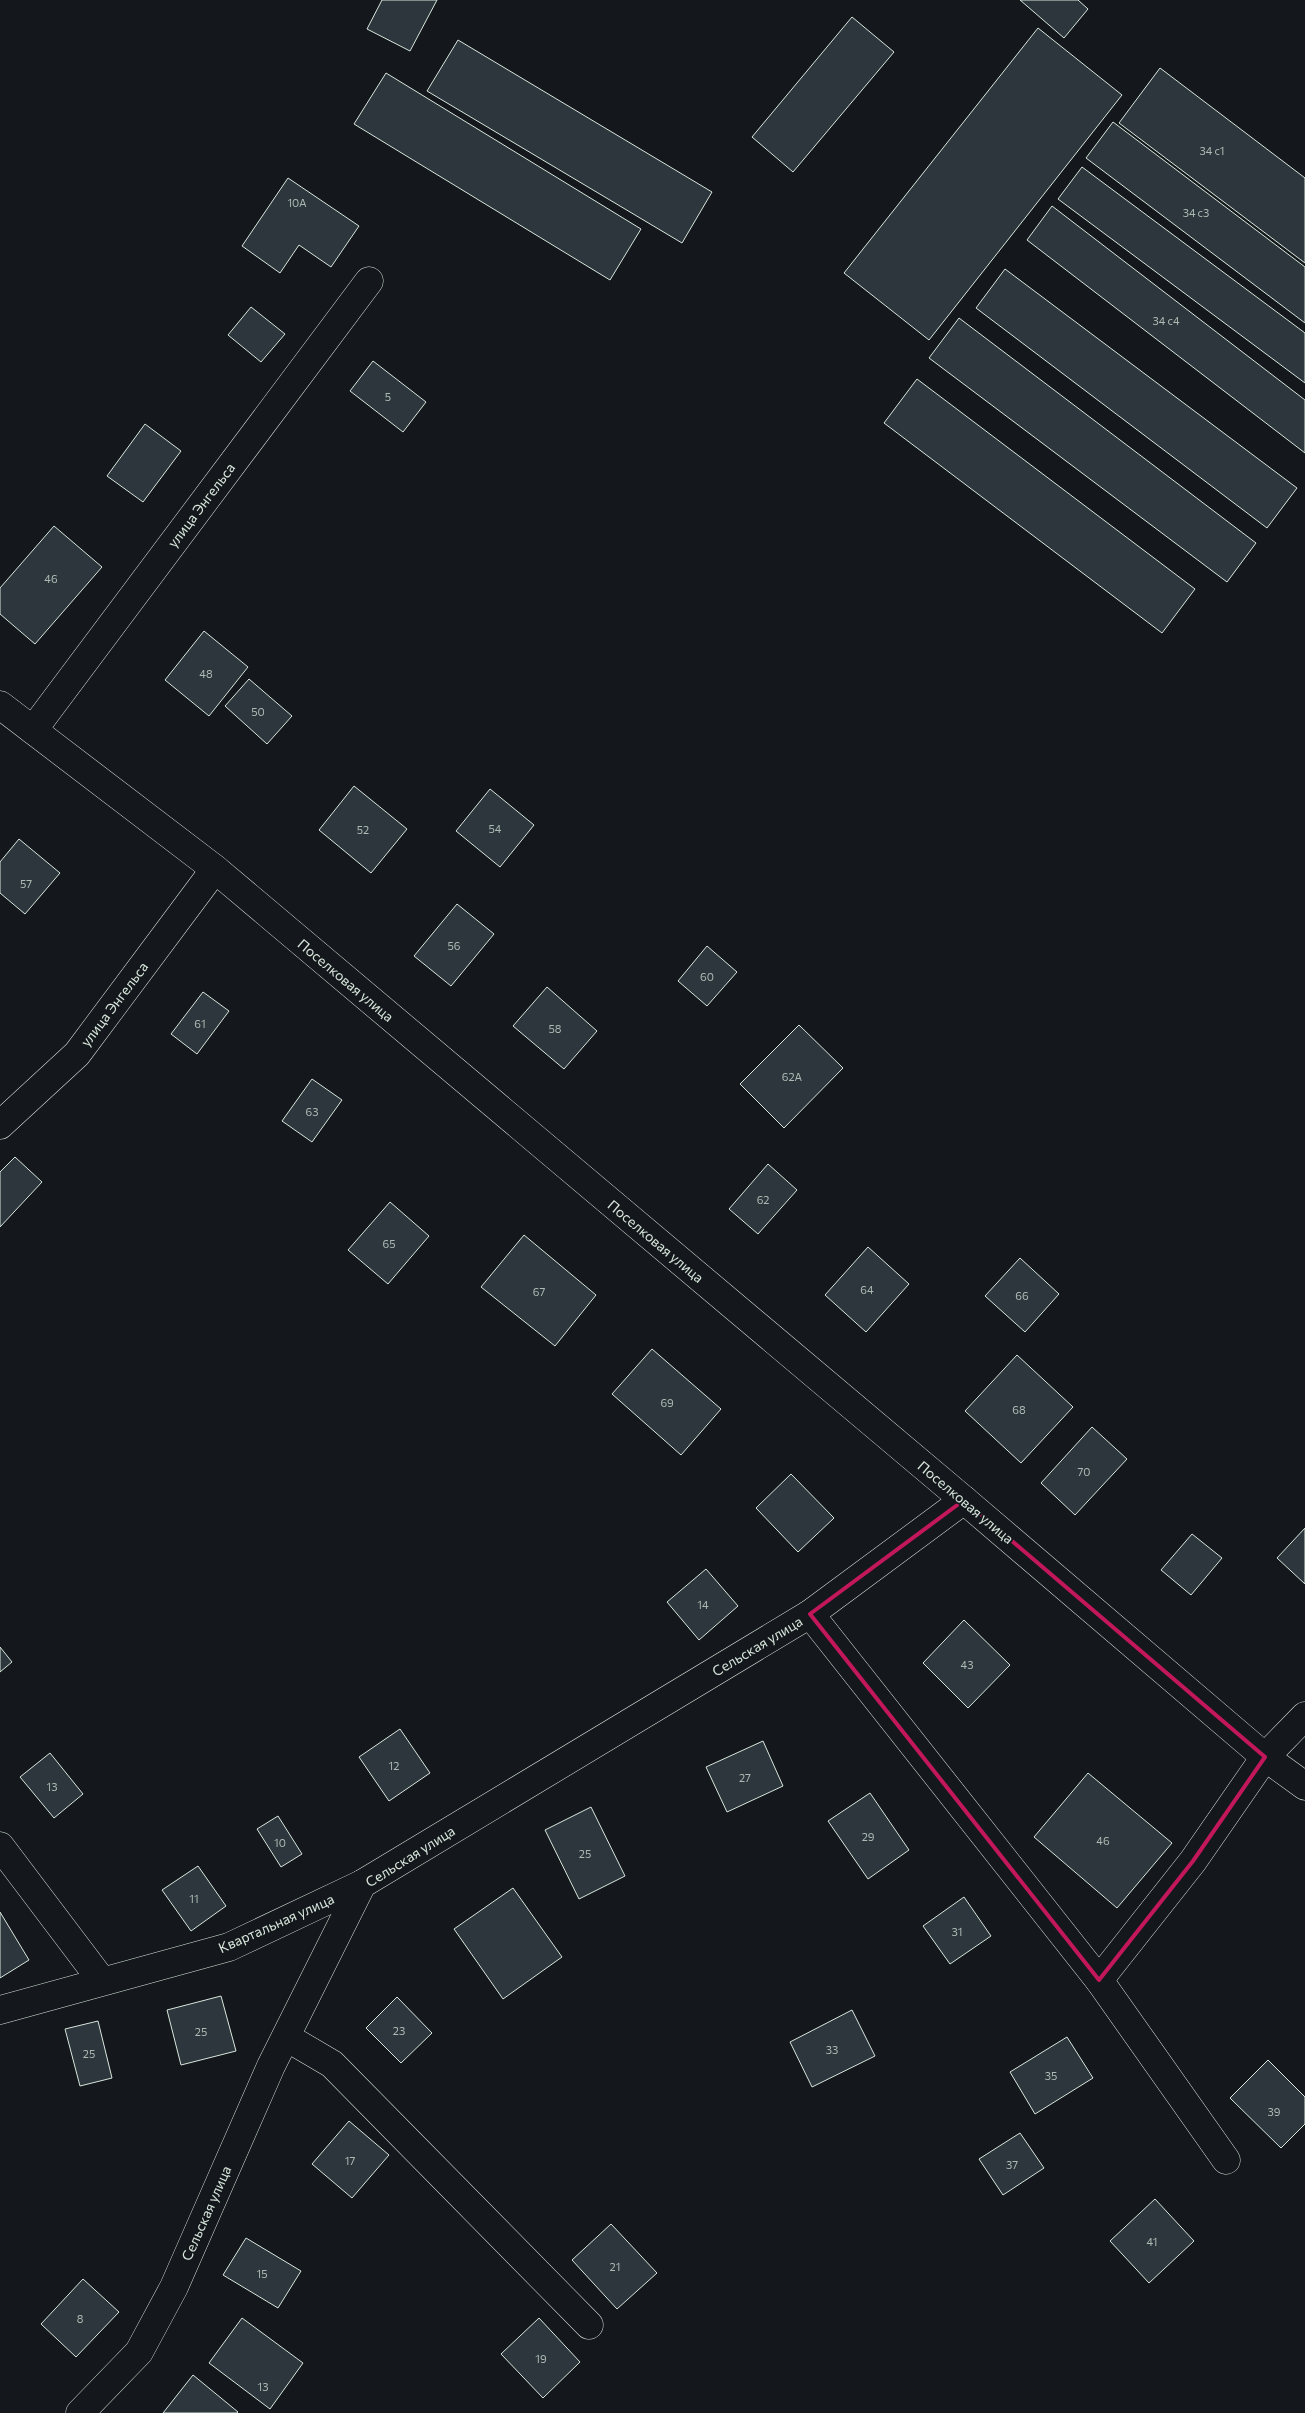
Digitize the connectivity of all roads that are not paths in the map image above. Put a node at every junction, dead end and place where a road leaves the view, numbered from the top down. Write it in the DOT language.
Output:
graph roads {
  1 [pos="369,281"];
  2 [pos="0,705"];
  3 [pos="32,730"];
  4 [pos="215,869"];
  5 [pos="0,1126"];
  6 [pos="964,1500"];
  7 [pos="810,1614"];
  8 [pos="1305,1716"];
  9 [pos="1266,1757"];
  10 [pos="1305,1786"];
  11 [pos="0,1846"];
  12 [pos="362,1884"];
  13 [pos="1099,1980"];
  14 [pos="102,1981"];
  15 [pos="0,2010"];
  16 [pos="286,2037"];
  17 [pos="1226,2160"];
  18 [pos="589,2325"];
  19 [pos="80,2413"];
  1 -- 3 [label="street, улица Энгельса"];
  2 -- 3 [label="street, Поселковая улица"];
  3 -- 4 [label="street, Поселковая улица"];
  4 -- 5 [label="street, улица Энгельса"];
  4 -- 6 [label="street, Поселковая улица"];
  6 -- 7 [label="street, Сельская улица"];
  6 -- 9 [label="street, Поселковая улица"];
  7 -- 12 [label="street, Сельская улица"];
  7 -- 13 [label="street"];
  8 -- 9 [label="street"];
  9 -- 10 [label="street, Поселковая улица"];
  9 -- 13 [label="street"];
  11 -- 14 [label="street"];
  12 -- 14 [label="street, Квартальная улица"];
  12 -- 16 [label="street, Сельская улица"];
  13 -- 17 [label="street"];
  14 -- 15 [label="street, Квартальная улица"];
  16 -- 18 [label="street"];
  16 -- 19 [label="street, Сельская улица"];
}
